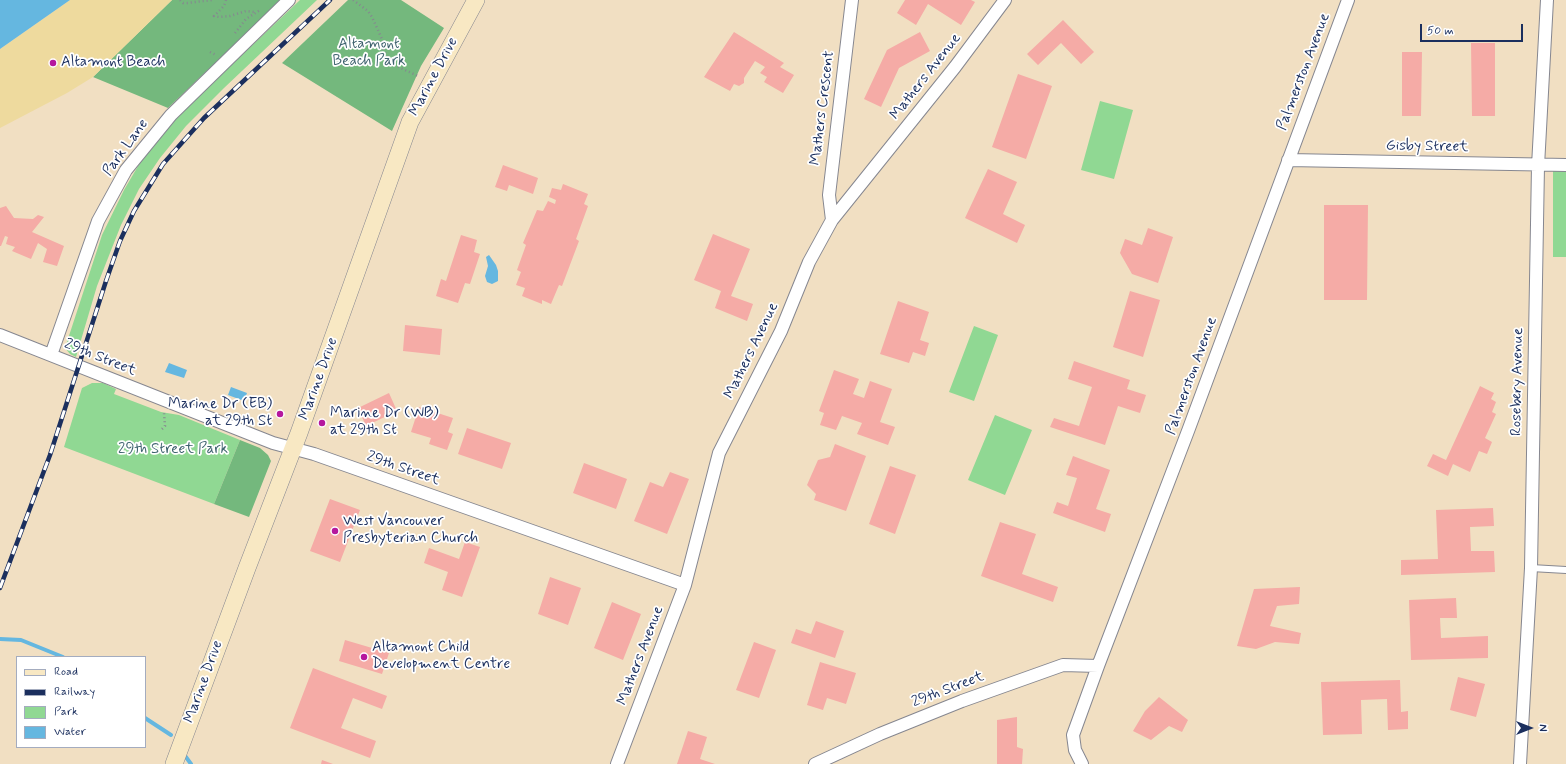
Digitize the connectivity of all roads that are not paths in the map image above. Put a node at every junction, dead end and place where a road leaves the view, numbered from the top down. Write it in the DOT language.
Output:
graph roads {
  1 [pos="289,0"];
  2 [pos="476,0"];
  3 [pos="852,0"];
  4 [pos="1006,0"];
  5 [pos="1348,0"];
  6 [pos="1546,0"];
  7 [pos="1288,160"];
  8 [pos="1566,165"];
  9 [pos="1538,166"];
  10 [pos="832,220"];
  11 [pos="0,335"];
  12 [pos="51,355"];
  13 [pos="293,449"];
  14 [pos="1531,568"];
  15 [pos="1566,570"];
  16 [pos="685,585"];
  17 [pos="1098,666"];
  18 [pos="174,764"];
  19 [pos="617,764"];
  20 [pos="815,764"];
  21 [pos="1081,764"];
  22 [pos="1520,764"];
  1 -- 12 [label="street, Park Lane"];
  2 -- 13 [label="main road, Marine Drive"];
  3 -- 10 [label="street, Mathers Crescent"];
  4 -- 10 [label="street, Mathers Avenue"];
  5 -- 7 [label="street, Palmerston Avenue"];
  6 -- 9 [label="street, Rosebery Avenue"];
  7 -- 9 [label="street, Gisby Street"];
  7 -- 17 [label="street, Palmerston Avenue"];
  8 -- 9 [label="street, Gisby Street"];
  9 -- 14 [label="street, Rosebery Avenue"];
  10 -- 16 [label="street, Mathers Avenue"];
  11 -- 12 [label="street, 29th Street"];
  12 -- 13 [label="street, 29th Street"];
  13 -- 16 [label="street, 29th Street"];
  13 -- 18 [label="main road, Marine Drive"];
  14 -- 15 [label="lane"];
  14 -- 22 [label="street, Rosebery Avenue"];
  16 -- 19 [label="street, Mathers Avenue"];
  17 -- 20 [label="street, 29th Street"];
  17 -- 21 [label="street, Palmerston Avenue"];
}
